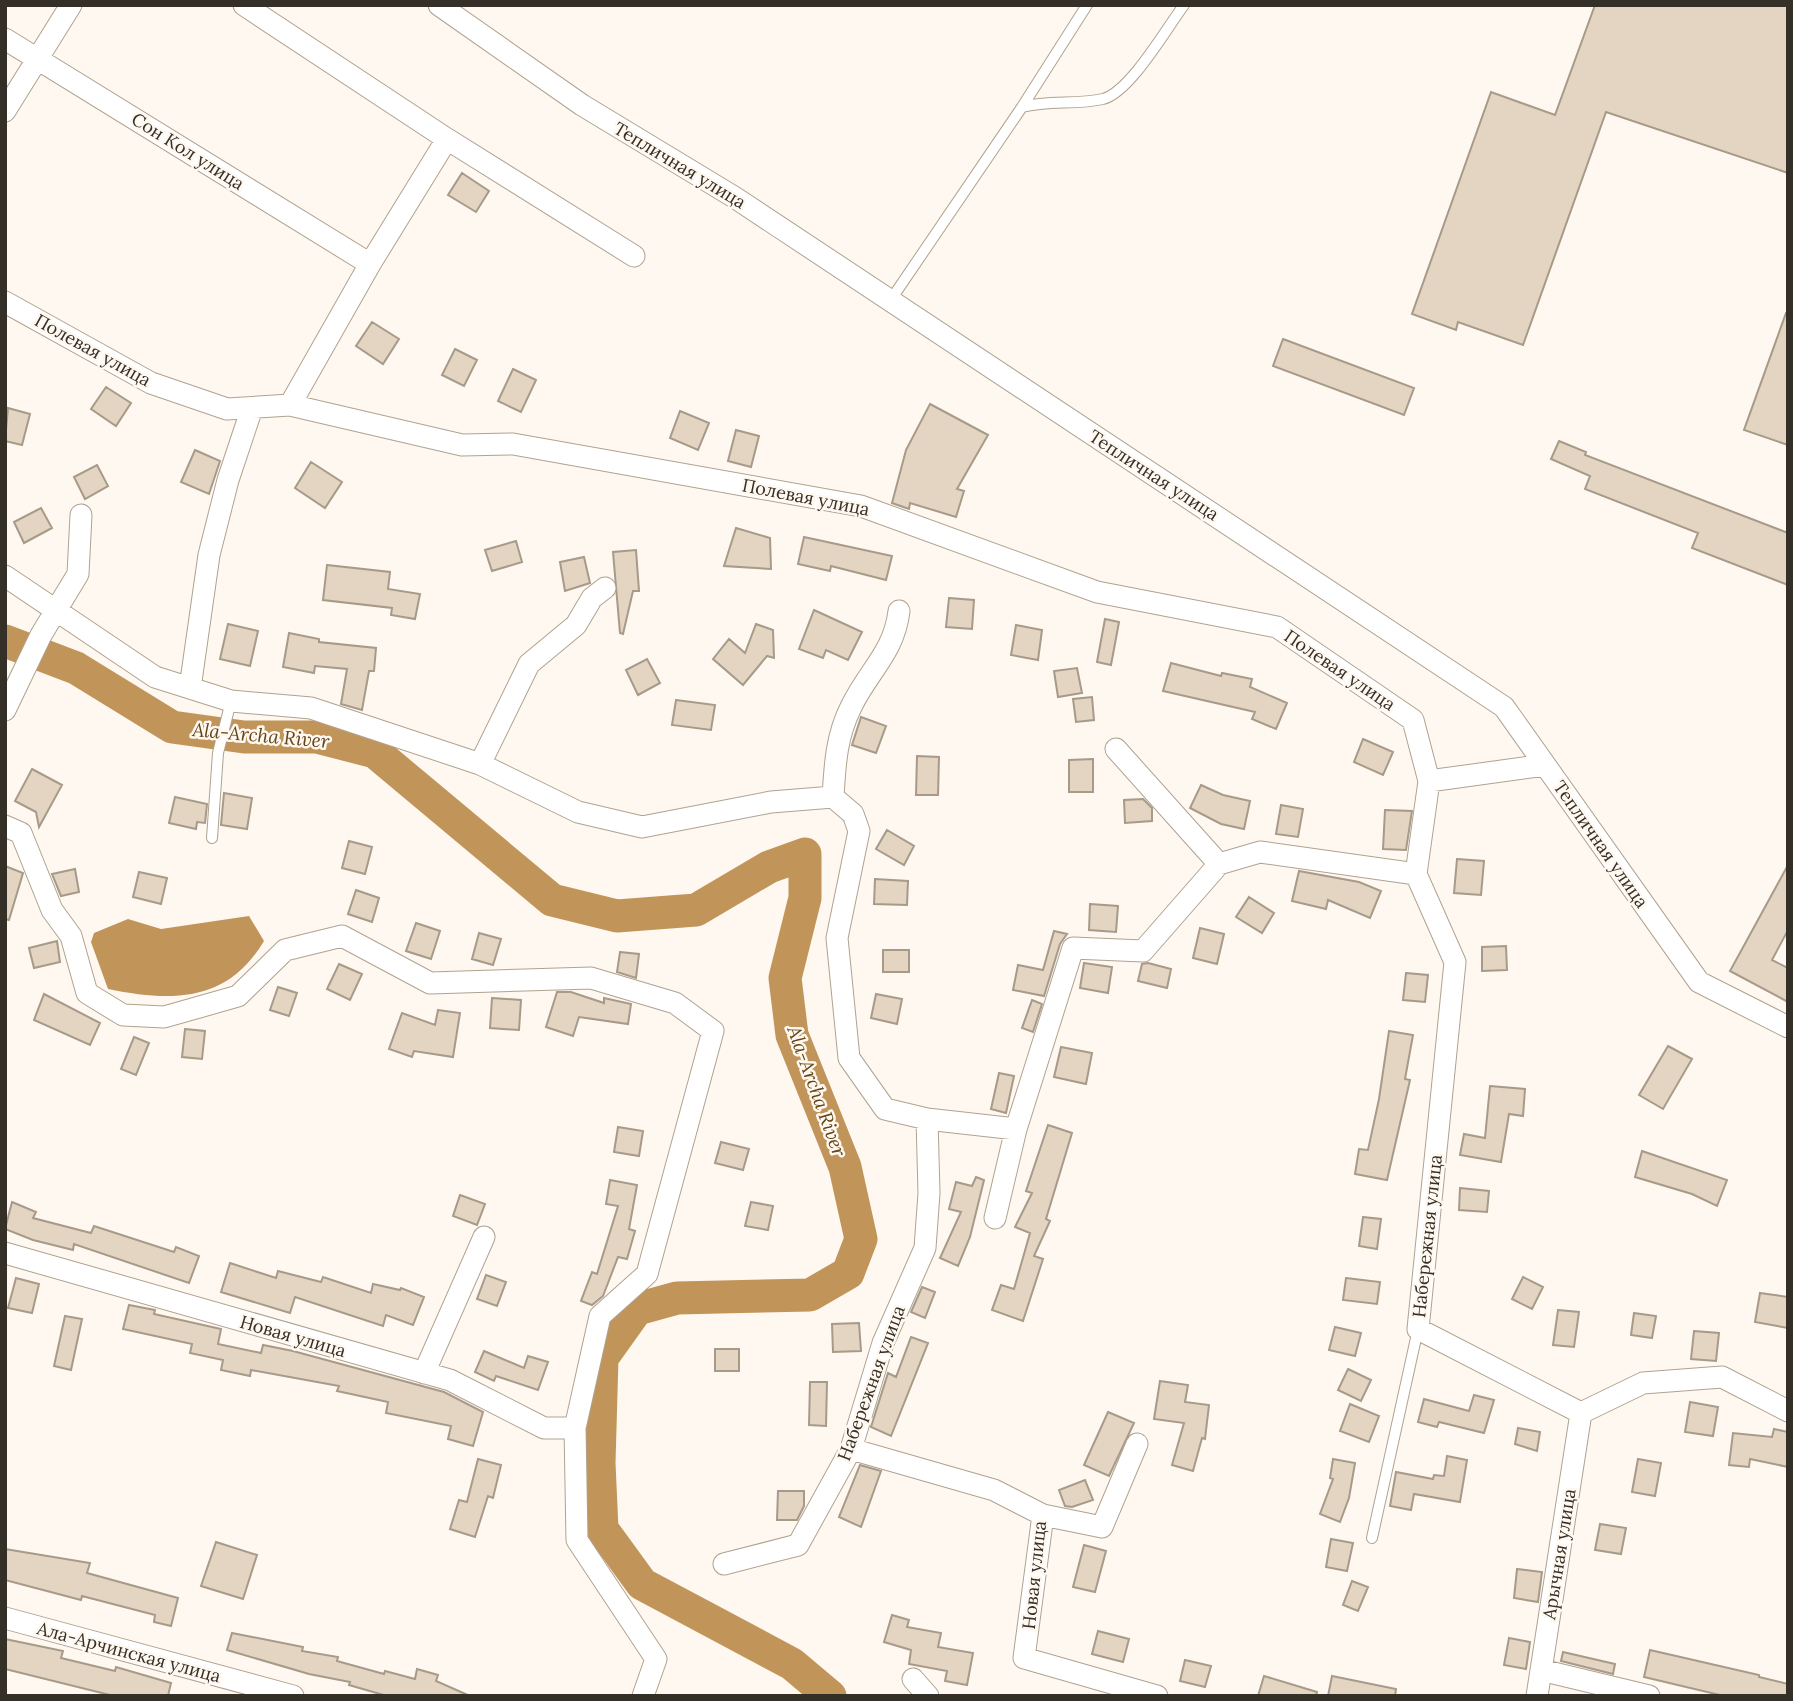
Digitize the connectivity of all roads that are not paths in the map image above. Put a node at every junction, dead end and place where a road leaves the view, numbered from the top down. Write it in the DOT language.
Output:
graph roads {
  1 [pos="71,5"];
  2 [pos="244,5"];
  3 [pos="439,5"];
  4 [pos="1087,5"];
  5 [pos="1184,5"];
  6 [pos="5,39"];
  7 [pos="37,59"];
  8 [pos="1022,107"];
  9 [pos="5,111"];
  10 [pos="447,139"];
  11 [pos="634,256"];
  12 [pos="370,264"];
  13 [pos="890,301"];
  14 [pos="5,302"];
  15 [pos="290,405"];
  16 [pos="252,408"];
  17 [pos="81,515"];
  18 [pos="5,576"];
  19 [pos="605,588"];
  20 [pos="56,608"];
  21 [pos="899,611"];
  22 [pos="190,688"];
  23 [pos="231,701"];
  24 [pos="5,710"];
  25 [pos="1116,748"];
  26 [pos="480,764"];
  27 [pos="1545,765"];
  28 [pos="1429,782"];
  29 [pos="833,797"];
  30 [pos="5,826"];
  31 [pos="212,838"];
  32 [pos="1219,864"];
  33 [pos="1416,874"];
  34 [pos="1788,1027"];
  35 [pos="927,1119"];
  36 [pos="1016,1129"];
  37 [pos="995,1218"];
  38 [pos="484,1237"];
  39 [pos="5,1253"];
  40 [pos="1418,1329"];
  41 [pos="424,1373"];
  42 [pos="1788,1411"];
  43 [pos="1581,1413"];
  44 [pos="575,1428"];
  45 [pos="1137,1444"];
  46 [pos="851,1449"];
  47 [pos="1043,1515"];
  48 [pos="1372,1538"];
  49 [pos="724,1564"];
  50 [pos="5,1618"];
  51 [pos="1541,1670"];
  52 [pos="913,1679"];
  53 [pos="293,1696"];
  54 [pos="643,1696"];
  55 [pos="928,1696"];
  56 [pos="1157,1696"];
  57 [pos="1537,1696"];
  58 [pos="1649,1696"];
  1 -- 7 [label="street"];
  2 -- 10 [label="street"];
  3 -- 13 [label="street, Тепличная улица"];
  4 -- 8 [label="lane"];
  5 -- 8 [label="lane"];
  6 -- 7 [label="street, Сон Кол улица"];
  7 -- 9 [label="street"];
  7 -- 12 [label="street, Сон Кол улица"];
  8 -- 13 [label="lane"];
  10 -- 11 [label="street"];
  10 -- 12 [label="street"];
  12 -- 15 [label="street"];
  13 -- 27 [label="street, Тепличная улица"];
  14 -- 16 [label="street, Полевая улица"];
  15 -- 16 [label="street, Полевая улица"];
  15 -- 28 [label="street, Полевая улица"];
  16 -- 22 [label="street"];
  17 -- 20 [label="street"];
  18 -- 20 [label="street"];
  19 -- 26 [label="street"];
  20 -- 22 [label="street"];
  20 -- 24 [label="street"];
  21 -- 29 [label="street"];
  22 -- 23 [label="street"];
  23 -- 26 [label="street"];
  23 -- 31 [label="lane"];
  25 -- 32 [label="street"];
  26 -- 29 [label="street"];
  27 -- 28 [label="street"];
  27 -- 34 [label="street, Тепличная улица"];
  28 -- 33 [label="street"];
  29 -- 35 [label="street"];
  30 -- 44 [label="street"];
  32 -- 33 [label="street"];
  32 -- 36 [label="street"];
  33 -- 40 [label="street, Набережная улица"];
  35 -- 36 [label="street"];
  35 -- 46 [label="street, Набережная улица"];
  36 -- 37 [label="street"];
  38 -- 41 [label="street"];
  39 -- 41 [label="street, Новая улица"];
  40 -- 43 [label="street, Набережная улица"];
  40 -- 48 [label="lane"];
  41 -- 44 [label="street, Новая улица"];
  42 -- 43 [label="street"];
  43 -- 51 [label="street, Арычная улица"];
  44 -- 54 [label="street"];
  45 -- 47 [label="street"];
  46 -- 47 [label="street, Новая улица"];
  46 -- 49 [label="street, Набережная улица"];
  47 -- 56 [label="street, Новая улица"];
  50 -- 53 [label="street, Ала-Арчинская улица"];
  51 -- 57 [label="street, Арычная улица"];
  51 -- 58 [label="street"];
  52 -- 55 [label="street"];
}
